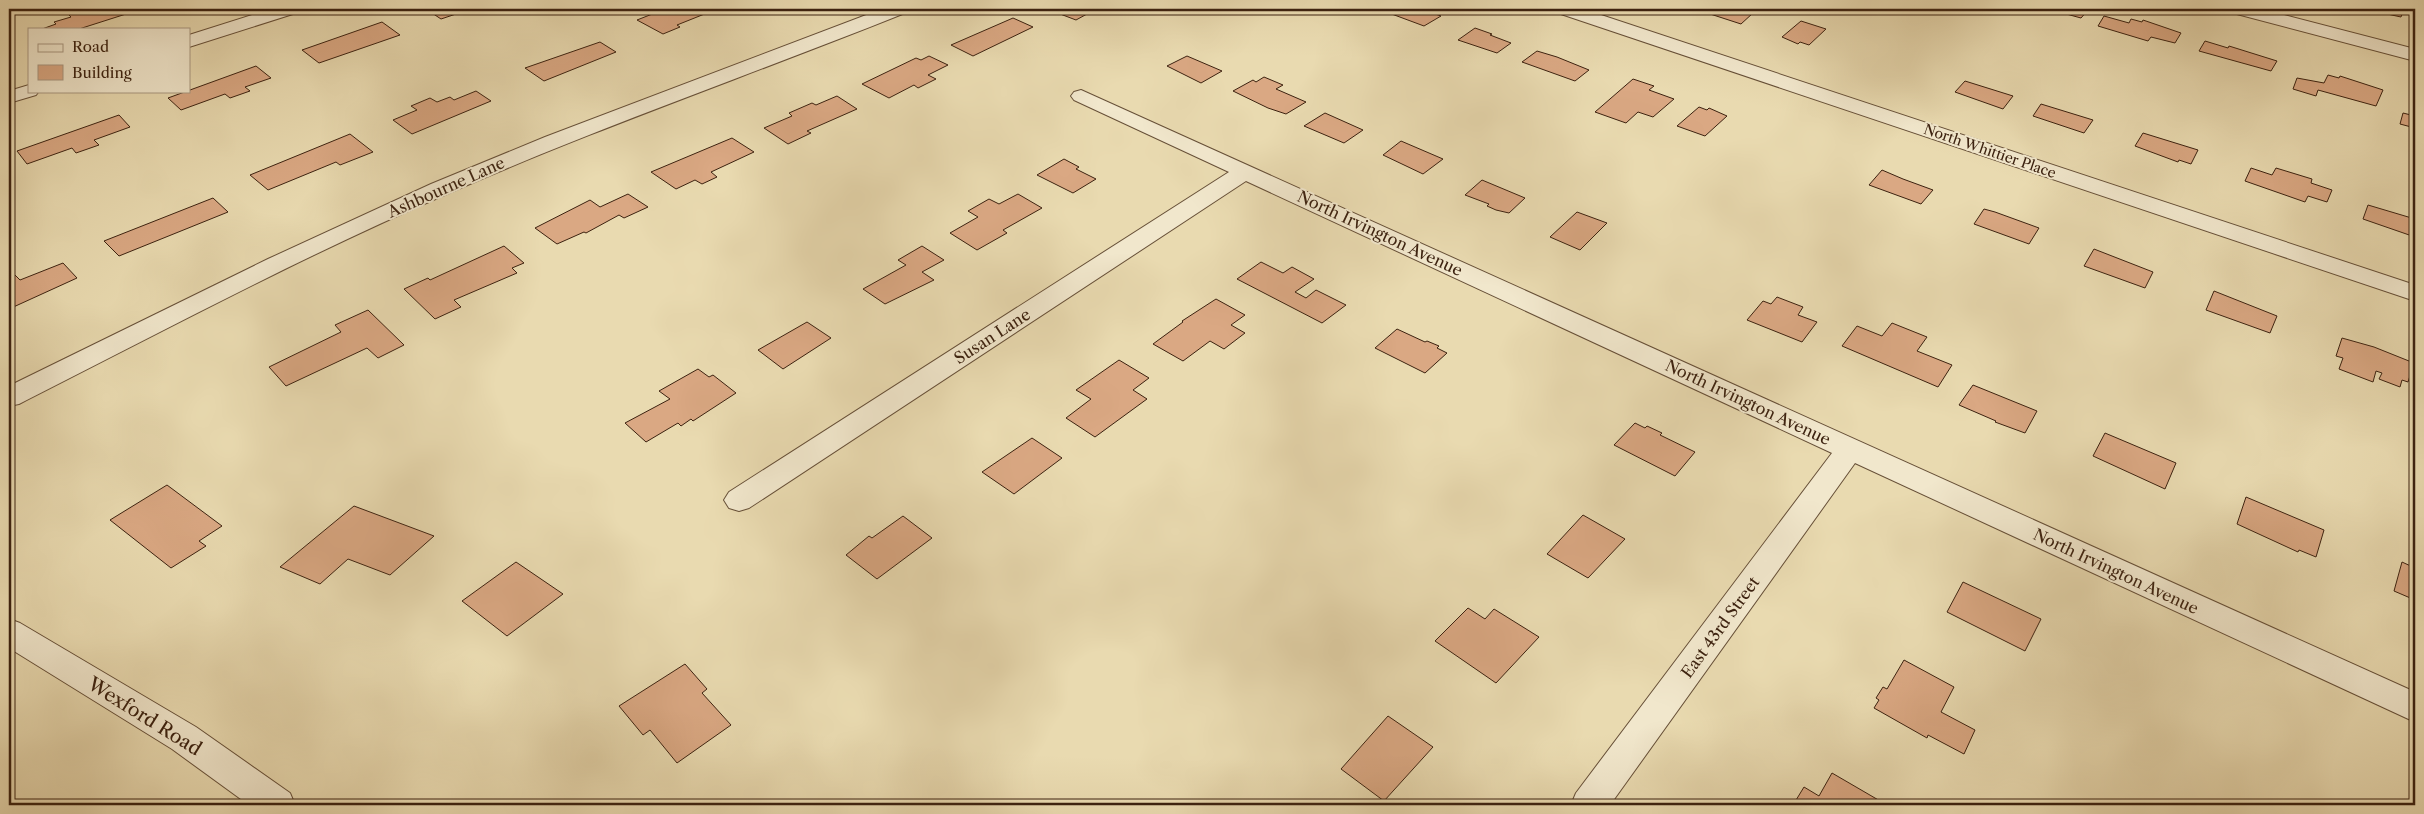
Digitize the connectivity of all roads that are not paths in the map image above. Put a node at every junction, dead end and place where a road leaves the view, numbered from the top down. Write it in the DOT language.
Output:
graph roads {
  1 [pos="289,9"];
  2 [pos="898,9"];
  3 [pos="1565,9"];
  4 [pos="2240,9"];
  5 [pos="190,41"];
  6 [pos="2415,55"];
  7 [pos="28,91"];
  8 [pos="1081,96"];
  9 [pos="9,97"];
  10 [pos="1246,172"];
  11 [pos="2415,293"];
  12 [pos="9,397"];
  13 [pos="1850,449"];
  14 [pos="739,500"];
  15 [pos="9,632"];
  16 [pos="2415,708"];
  17 [pos="277,805"];
  18 [pos="1589,805"];
  1 -- 5 [label="street"];
  2 -- 12 [label="street, Ashbourne Lane"];
  3 -- 11 [label="street, North Whittier Place"];
  4 -- 6 [label="street"];
  7 -- 9 [label="street"];
  8 -- 10 [label="street, North Irvington Avenue"];
  10 -- 13 [label="street, North Irvington Avenue"];
  10 -- 14 [label="street, Susan Lane"];
  13 -- 16 [label="street, North Irvington Avenue"];
  13 -- 18 [label="street, East 43rd Street"];
  15 -- 17 [label="street, Wexford Road"];
}
